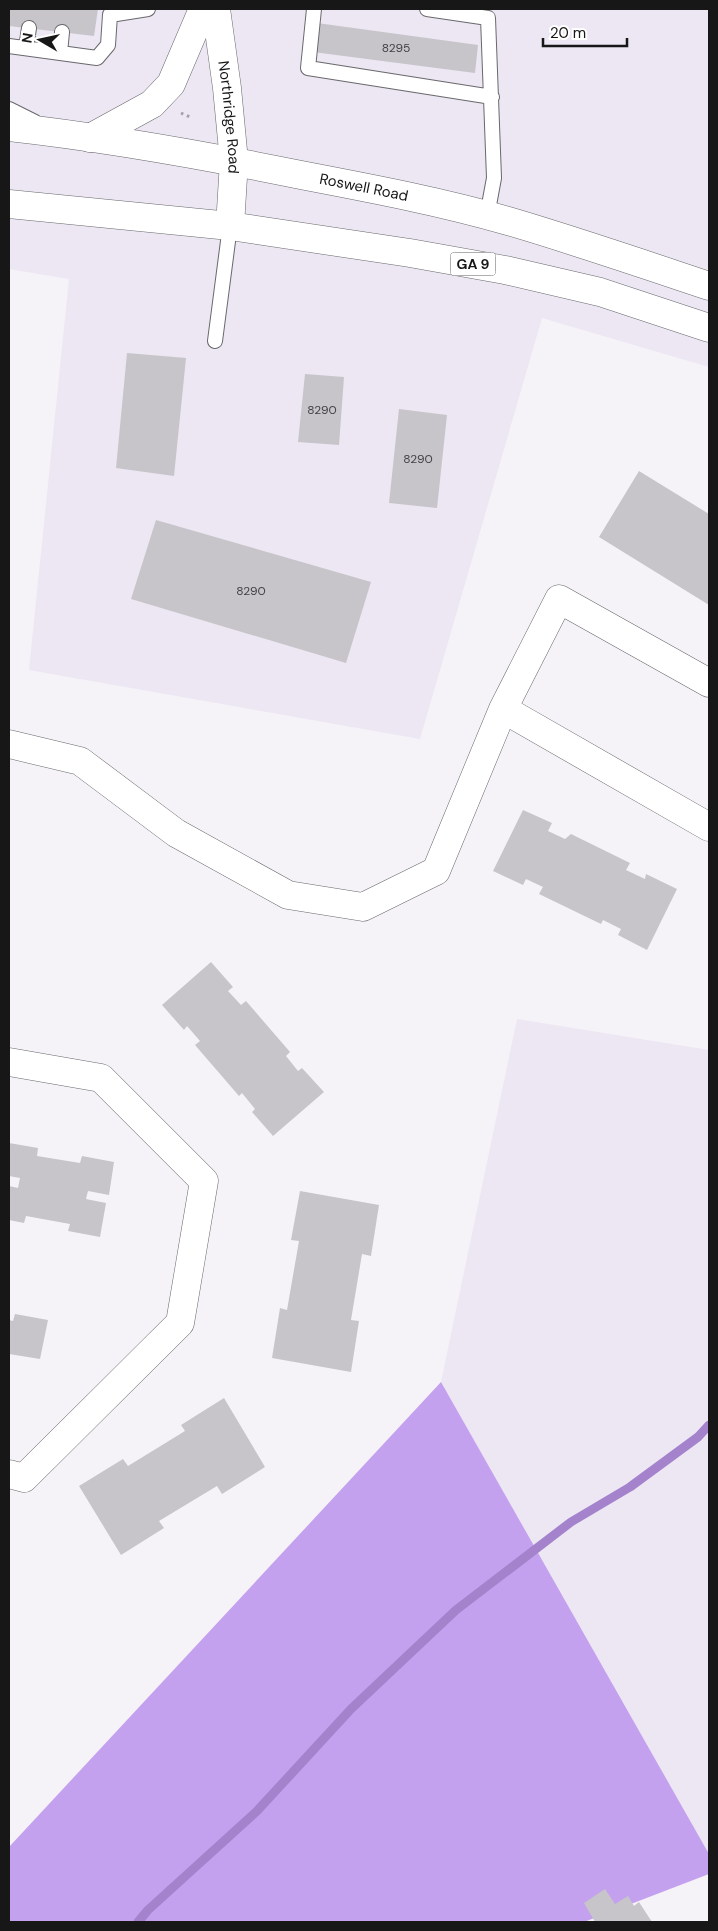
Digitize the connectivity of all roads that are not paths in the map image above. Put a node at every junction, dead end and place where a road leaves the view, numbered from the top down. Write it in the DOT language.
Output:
graph roads {
  1 [pos="148,9"];
  2 [pos="203,9"];
  3 [pos="216,9"];
  4 [pos="314,9"];
  5 [pos="426,9"];
  6 [pos="110,12"];
  7 [pos="29,28"];
  8 [pos="62,32"];
  9 [pos="9,46"];
  10 [pos="26,48"];
  11 [pos="60,53"];
  12 [pos="492,97"];
  13 [pos="9,109"];
  14 [pos="9,127"];
  15 [pos="56,132"];
  16 [pos="90,138"];
  17 [pos="234,161"];
  18 [pos="9,204"];
  19 [pos="487,216"];
  20 [pos="230,226"];
  21 [pos="709,286"];
  22 [pos="709,328"];
  23 [pos="215,341"];
  24 [pos="709,683"];
  25 [pos="503,709"];
  26 [pos="9,744"];
  27 [pos="709,827"];
  28 [pos="9,1062"];
  29 [pos="9,1474"];
  1 -- 6 [label="lane"];
  2 -- 16 [label="street"];
  3 -- 17 [label="street, Northridge Road"];
  4 -- 12 [label="lane"];
  5 -- 12 [label="lane"];
  6 -- 11 [label="lane"];
  7 -- 10 [label="lane"];
  8 -- 11 [label="lane"];
  9 -- 10 [label="lane"];
  10 -- 11 [label="lane"];
  12 -- 19 [label="lane"];
  13 -- 15 [label="lane"];
  14 -- 15 [label="street, Roswell Road"];
  15 -- 16 [label="street, Roswell Road"];
  16 -- 17 [label="street, Roswell Road"];
  17 -- 19 [label="street, Roswell Road"];
  17 -- 20 [label="street, Northridge Road"];
  18 -- 20 [label="street, GA 9"];
  19 -- 21 [label="street, Roswell Road"];
  20 -- 22 [label="street, GA 9"];
  20 -- 23 [label="lane"];
  24 -- 25 [label="street"];
  25 -- 26 [label="street"];
  25 -- 27 [label="street"];
  28 -- 29 [label="street"];
}
